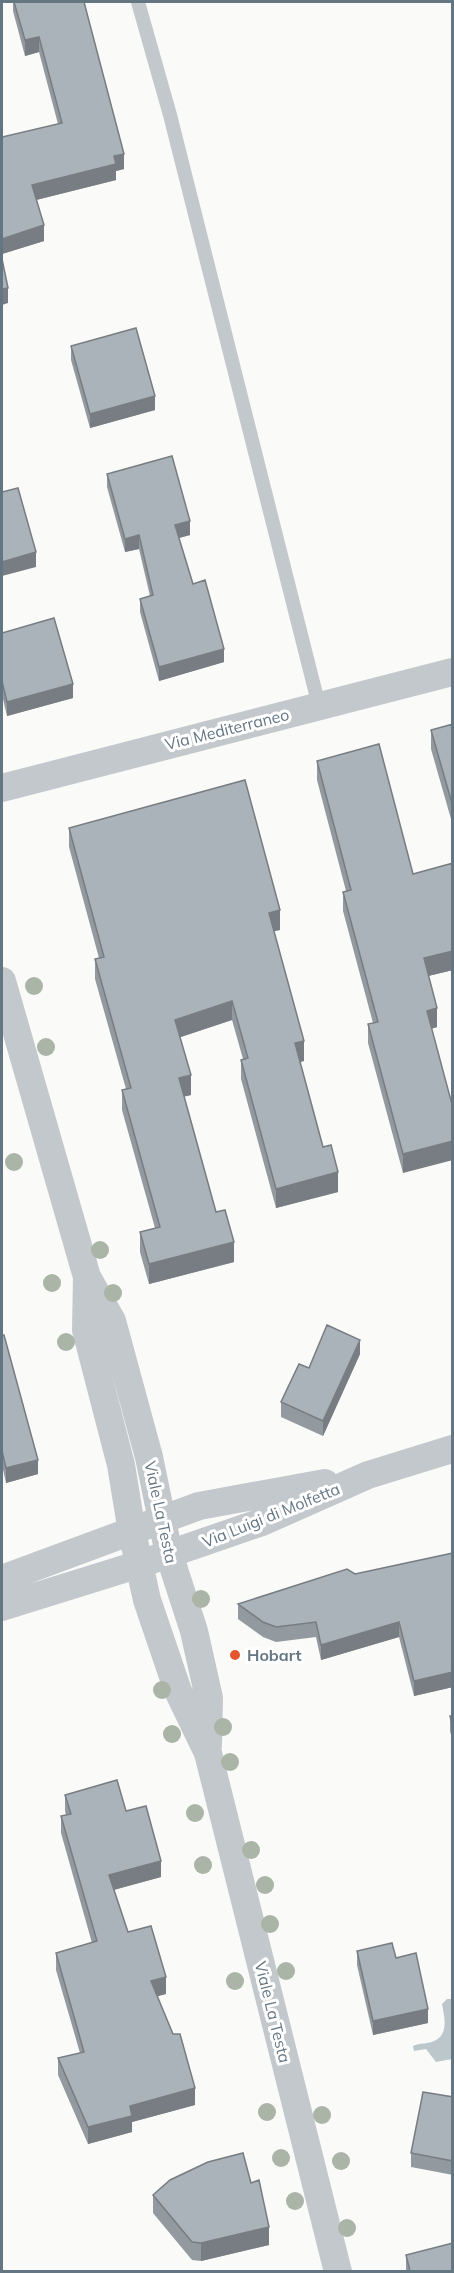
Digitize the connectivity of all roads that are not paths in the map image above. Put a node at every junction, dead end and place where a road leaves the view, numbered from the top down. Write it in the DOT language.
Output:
graph roads {
  1 [pos="138,2"];
  2 [pos="453,672"];
  3 [pos="320,706"];
  4 [pos="2,788"];
  5 [pos="2,981"];
  6 [pos="87,1277"];
  7 [pos="453,1449"];
  8 [pos="368,1475"];
  9 [pos="162,1520"];
  10 [pos="132,1532"];
  11 [pos="169,1554"];
  12 [pos="140,1564"];
  13 [pos="2,1580"];
  14 [pos="2,1608"];
  15 [pos="208,1753"];
  16 [pos="339,2271"];
  1 -- 3 [label="lane"];
  2 -- 3 [label="street, Via Mediterraneo"];
  3 -- 4 [label="street, Via Mediterraneo"];
  5 -- 6 [label="street, Viale La Testa"];
  6 -- 9 [label="street, Viale La Testa"];
  6 -- 10 [label="street, Viale La Testa"];
  7 -- 8 [label="street, Via Luigi di Molfetta"];
  8 -- 9 [label="street, Via Luigi di Molfetta"];
  8 -- 11 [label="street, Via Luigi di Molfetta"];
  9 -- 10 [label="street, Via Luigi di Molfetta"];
  9 -- 11 [label="street, Viale La Testa"];
  10 -- 12 [label="street, Viale La Testa"];
  10 -- 13 [label="street, Via Luigi di Molfetta"];
  11 -- 12 [label="street, Via Luigi di Molfetta"];
  11 -- 15 [label="street, Viale La Testa"];
  12 -- 14 [label="street, Via Luigi di Molfetta"];
  12 -- 15 [label="street, Viale La Testa"];
  15 -- 16 [label="street, Viale La Testa"];
}
